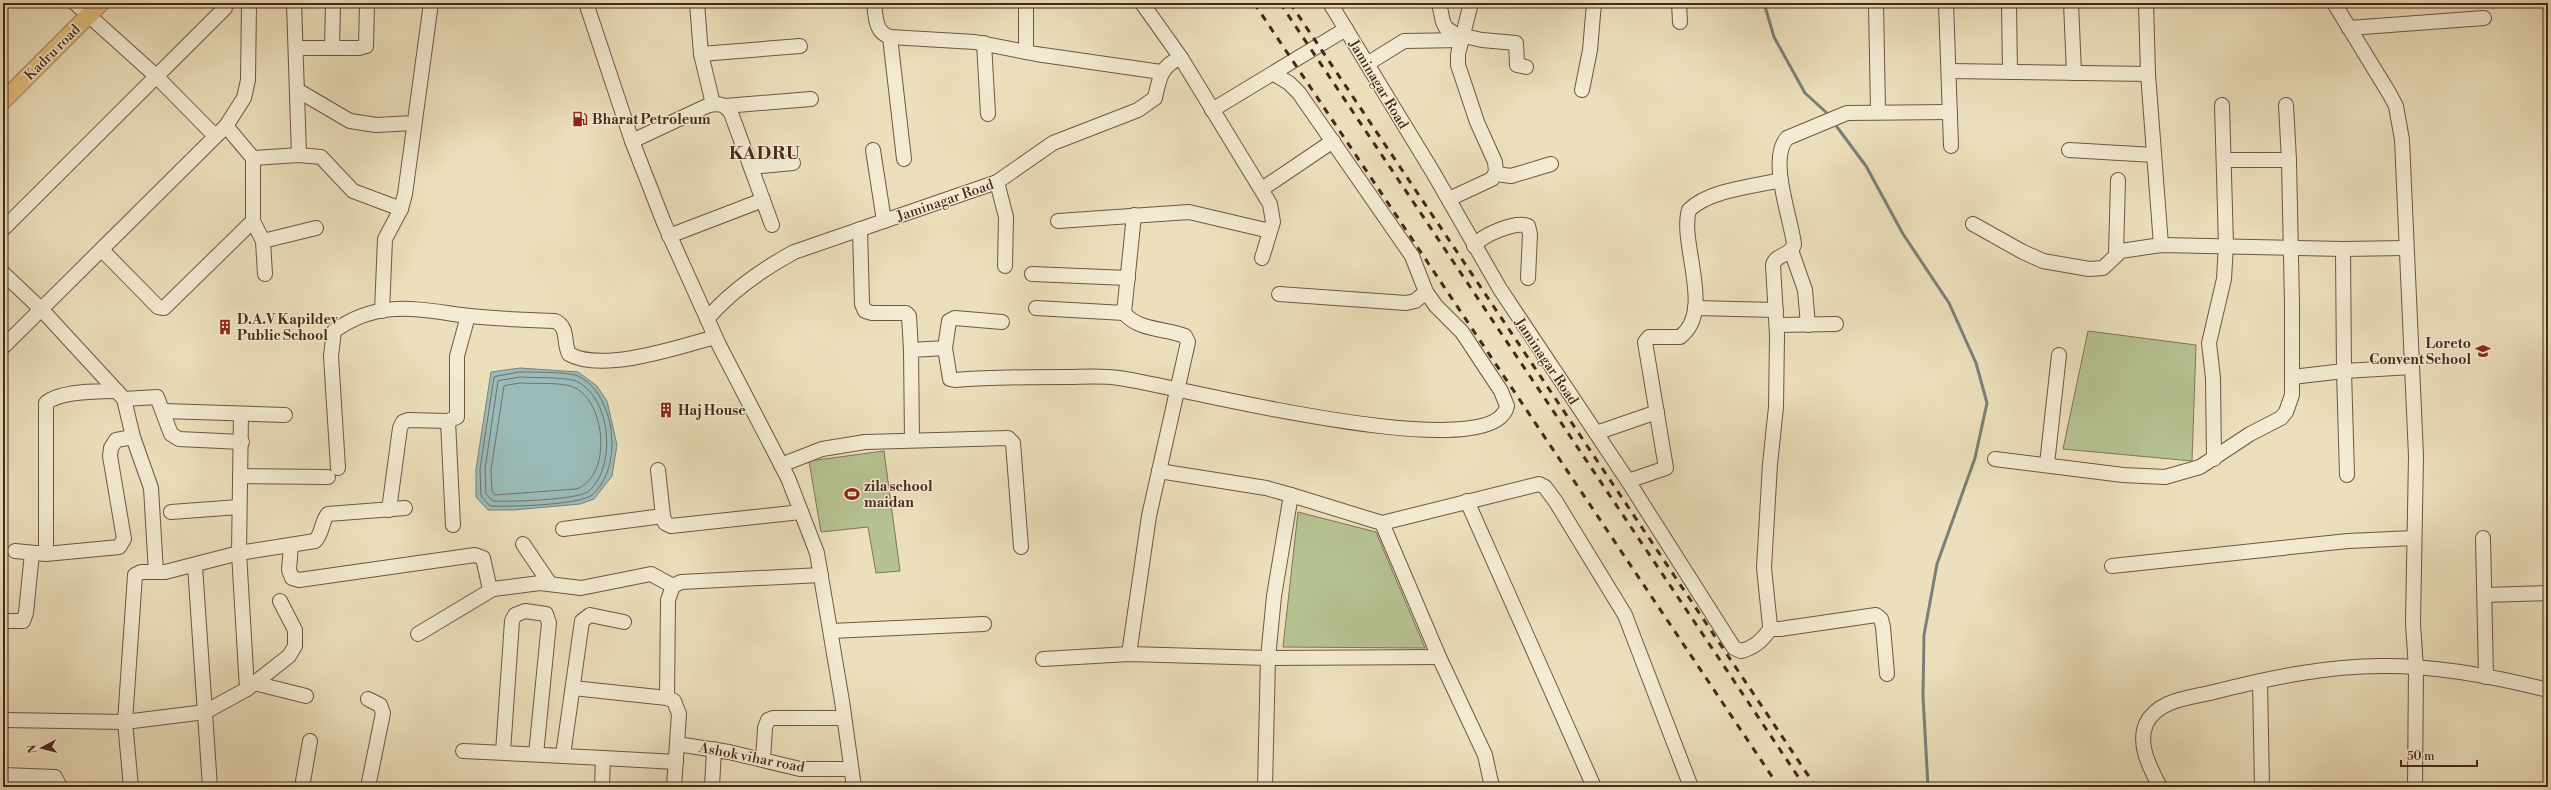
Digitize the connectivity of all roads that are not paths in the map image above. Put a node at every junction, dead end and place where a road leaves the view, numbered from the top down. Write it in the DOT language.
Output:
graph roads {
  1 [pos="75,3"];
  2 [pos="101,3"];
  3 [pos="249,3"];
  4 [pos="294,3"];
  5 [pos="333,3"];
  6 [pos="368,3"];
  7 [pos="431,3"];
  8 [pos="586,3"];
  9 [pos="697,3"];
  10 [pos="874,3"];
  11 [pos="1026,3"];
  12 [pos="1142,3"];
  13 [pos="1330,3"];
  14 [pos="1439,3"];
  15 [pos="1471,3"];
  16 [pos="1594,3"];
  17 [pos="1679,3"];
  18 [pos="1876,3"];
  19 [pos="1946,3"];
  20 [pos="2009,3"];
  21 [pos="2071,3"];
  22 [pos="2146,3"];
  23 [pos="2334,3"];
  24 [pos="225,8"];
  25 [pos="88,17"];
  26 [pos="2484,18"];
  27 [pos="1680,22"];
  28 [pos="2349,28"];
  29 [pos="1346,29"];
  30 [pos="890,38"];
  31 [pos="1462,38"];
  32 [pos="984,43"];
  33 [pos="800,46"];
  34 [pos="296,48"];
  35 [pos="332,48"];
  36 [pos="1026,52"];
  37 [pos="701,54"];
  38 [pos="1180,58"];
  39 [pos="1367,64"];
  40 [pos="1526,67"];
  41 [pos="1949,71"];
  42 [pos="1161,72"];
  43 [pos="2010,72"];
  44 [pos="2074,73"];
  45 [pos="1274,74"];
  46 [pos="2148,74"];
  47 [pos="156,76"];
  48 [pos="297,90"];
  49 [pos="1582,90"];
  50 [pos="811,99"];
  51 [pos="3,101"];
  52 [pos="719,105"];
  53 [pos="2222,105"];
  54 [pos="2286,105"];
  55 [pos="1211,108"];
  56 [pos="1878,111"];
  57 [pos="1950,112"];
  58 [pos="988,114"];
  59 [pos="414,123"];
  60 [pos="226,126"];
  61 [pos="215,136"];
  62 [pos="632,141"];
  63 [pos="1333,141"];
  64 [pos="1952,146"];
  65 [pos="873,150"];
  66 [pos="2069,150"];
  67 [pos="299,155"];
  68 [pos="2154,156"];
  69 [pos="253,158"];
  70 [pos="904,159"];
  71 [pos="2224,160"];
  72 [pos="2289,160"];
  73 [pos="793,163"];
  74 [pos="1550,164"];
  75 [pos="750,167"];
  76 [pos="1496,174"];
  77 [pos="1781,180"];
  78 [pos="2118,180"];
  79 [pos="997,182"];
  80 [pos="1262,189"];
  81 [pos="1449,199"];
  82 [pos="763,200"];
  83 [pos="401,209"];
  84 [pos="1134,215"];
  85 [pos="253,221"];
  86 [pos="884,221"];
  87 [pos="1058,221"];
  88 [pos="1973,224"];
  89 [pos="772,225"];
  90 [pos="316,228"];
  91 [pos="3,229"];
  92 [pos="860,229"];
  93 [pos="1270,231"];
  94 [pos="669,236"];
  95 [pos="263,241"];
  96 [pos="2161,245"];
  97 [pos="2226,245"];
  98 [pos="1474,246"];
  99 [pos="2292,247"];
  100 [pos="2406,248"];
  101 [pos="2344,249"];
  102 [pos="102,250"];
  103 [pos="1791,250"];
  104 [pos="2116,253"];
  105 [pos="1262,258"];
  106 [pos="1005,266"];
  107 [pos="3,274"];
  108 [pos="265,274"];
  109 [pos="1032,274"];
  110 [pos="1128,278"];
  111 [pos="1528,278"];
  112 [pos="1426,292"];
  113 [pos="1279,294"];
  114 [pos="1036,308"];
  115 [pos="1695,308"];
  116 [pos="42,310"];
  117 [pos="1776,310"];
  118 [pos="382,311"];
  119 [pos="1124,313"];
  120 [pos="468,316"];
  121 [pos="706,319"];
  122 [pos="1002,322"];
  123 [pos="1836,324"];
  124 [pos="1777,325"];
  125 [pos="1808,325"];
  126 [pos="715,337"];
  127 [pos="3,348"];
  128 [pos="945,348"];
  129 [pos="911,350"];
  130 [pos="2059,355"];
  131 [pos="2412,367"];
  132 [pos="2344,371"];
  133 [pos="2292,377"];
  134 [pos="1176,390"];
  135 [pos="120,395"];
  136 [pos="164,411"];
  137 [pos="1657,412"];
  138 [pos="241,414"];
  139 [pos="285,415"];
  140 [pos="448,421"];
  141 [pos="1596,434"];
  142 [pos="133,437"];
  143 [pos="912,440"];
  144 [pos="242,442"];
  145 [pos="1995,458"];
  146 [pos="2214,459"];
  147 [pos="2047,464"];
  148 [pos="781,465"];
  149 [pos="658,470"];
  150 [pos="1159,471"];
  151 [pos="2347,475"];
  152 [pos="240,476"];
  153 [pos="1628,481"];
  154 [pos="1291,495"];
  155 [pos="1467,501"];
  156 [pos="238,507"];
  157 [pos="405,508"];
  158 [pos="389,510"];
  159 [pos="171,512"];
  160 [pos="801,512"];
  161 [pos="663,516"];
  162 [pos="1382,523"];
  163 [pos="453,525"];
  164 [pos="563,529"];
  165 [pos="2414,538"];
  166 [pos="2483,538"];
  167 [pos="523,544"];
  168 [pos="291,546"];
  169 [pos="1021,547"];
  170 [pos="15,551"];
  171 [pos="239,553"];
  172 [pos="39,554"];
  173 [pos="196,566"];
  174 [pos="2112,566"];
  175 [pos="156,572"];
  176 [pos="821,575"];
  177 [pos="550,584"];
  178 [pos="673,586"];
  179 [pos="494,590"];
  180 [pos="2548,594"];
  181 [pos="2485,595"];
  182 [pos="280,601"];
  183 [pos="3,621"];
  184 [pos="624,622"];
  185 [pos="984,624"];
  186 [pos="1770,629"];
  187 [pos="831,631"];
  188 [pos="418,634"];
  189 [pos="1129,654"];
  190 [pos="1439,657"];
  191 [pos="1268,658"];
  192 [pos="1043,659"];
  193 [pos="2416,668"];
  194 [pos="1887,674"];
  195 [pos="2486,677"];
  196 [pos="2260,681"];
  197 [pos="250,686"];
  198 [pos="573,688"];
  199 [pos="2548,690"];
  200 [pos="306,696"];
  201 [pos="667,698"];
  202 [pos="368,699"];
  203 [pos="205,712"];
  204 [pos="844,718"];
  205 [pos="3,720"];
  206 [pos="125,722"];
  207 [pos="310,740"];
  208 [pos="677,744"];
  209 [pos="714,749"];
  210 [pos="463,751"];
  211 [pos="503,752"];
  212 [pos="536,754"];
  213 [pos="563,755"];
  214 [pos="603,758"];
  215 [pos="763,760"];
  216 [pos="676,762"];
  217 [pos="851,769"];
  218 [pos="3,775"];
  219 [pos="60,787"];
  220 [pos="131,787"];
  221 [pos="210,787"];
  222 [pos="302,787"];
  223 [pos="368,787"];
  224 [pos="602,787"];
  225 [pos="674,787"];
  226 [pos="712,787"];
  227 [pos="854,787"];
  228 [pos="1265,787"];
  229 [pos="1492,787"];
  230 [pos="1594,787"];
  231 [pos="1691,787"];
  232 [pos="2160,787"];
  233 [pos="2262,787"];
  234 [pos="2415,787"];
  1 -- 25 [label="street"];
  2 -- 25 [label="main road, Kadru road"];
  3 -- 60 [label="street"];
  4 -- 34 [label="street"];
  5 -- 35 [label="street"];
  6 -- 35 [label="street"];
  7 -- 59 [label="street"];
  8 -- 62 [label="street"];
  9 -- 37 [label="street"];
  10 -- 30 [label="street"];
  11 -- 36 [label="street"];
  12 -- 38 [label="street"];
  13 -- 29 [label="street, Jaminagar Road"];
  14 -- 31 [label="street"];
  15 -- 31 [label="street"];
  16 -- 49 [label="street"];
  17 -- 27 [label="street"];
  18 -- 56 [label="street"];
  19 -- 41 [label="street"];
  20 -- 43 [label="street"];
  21 -- 44 [label="street"];
  22 -- 46 [label="street"];
  23 -- 28 [label="street"];
  24 -- 47 [label="street"];
  25 -- 47 [label="street"];
  25 -- 51 [label="main road, Kadru road"];
  26 -- 28 [label="street"];
  28 -- 100 [label="street"];
  29 -- 39 [label="street, Jaminagar Road"];
  29 -- 45 [label="street"];
  30 -- 32 [label="street"];
  30 -- 70 [label="street"];
  31 -- 39 [label="street"];
  31 -- 40 [label="street"];
  31 -- 76 [label="street"];
  32 -- 36 [label="street"];
  32 -- 58 [label="street"];
  33 -- 37 [label="street"];
  34 -- 35 [label="street"];
  34 -- 48 [label="street"];
  36 -- 42 [label="street"];
  37 -- 52 [label="street"];
  38 -- 42 [label="street"];
  38 -- 55 [label="street"];
  39 -- 81 [label="street, Jaminagar Road"];
  41 -- 43 [label="street"];
  41 -- 57 [label="street"];
  42 -- 79 [label="street, Jaminagar Road"];
  43 -- 44 [label="street"];
  44 -- 46 [label="street"];
  45 -- 55 [label="street"];
  45 -- 63 [label="street"];
  46 -- 68 [label="street"];
  47 -- 61 [label="street"];
  47 -- 91 [label="street"];
  48 -- 59 [label="street"];
  48 -- 67 [label="street"];
  50 -- 52 [label="street"];
  52 -- 62 [label="street"];
  52 -- 75 [label="street"];
  53 -- 71 [label="street"];
  54 -- 72 [label="street"];
  55 -- 80 [label="street"];
  56 -- 57 [label="street"];
  56 -- 77 [label="street"];
  57 -- 64 [label="street"];
  59 -- 83 [label="street"];
  60 -- 61 [label="street"];
  60 -- 69 [label="street"];
  61 -- 102 [label="street"];
  62 -- 94 [label="street"];
  63 -- 80 [label="street"];
  63 -- 112 [label="street"];
  65 -- 86 [label="street"];
  66 -- 68 [label="street"];
  67 -- 69 [label="street"];
  67 -- 83 [label="street"];
  68 -- 96 [label="street"];
  69 -- 85 [label="street"];
  71 -- 72 [label="street"];
  71 -- 97 [label="street"];
  72 -- 99 [label="street"];
  73 -- 75 [label="street"];
  74 -- 76 [label="street"];
  75 -- 82 [label="street"];
  76 -- 81 [label="street"];
  77 -- 103 [label="street"];
  77 -- 115 [label="street"];
  78 -- 104 [label="street"];
  79 -- 86 [label="street, Jaminagar Road"];
  79 -- 106 [label="street"];
  80 -- 93 [label="street"];
  81 -- 98 [label="street, Jaminagar Road"];
  82 -- 89 [label="street"];
  82 -- 94 [label="street"];
  83 -- 118 [label="street"];
  84 -- 87 [label="street"];
  84 -- 93 [label="street"];
  84 -- 110 [label="street"];
  85 -- 95 [label="street"];
  85 -- 102 [label="street"];
  86 -- 92 [label="street, Jaminagar Road"];
  88 -- 104 [label="street"];
  90 -- 95 [label="street"];
  92 -- 121 [label="street, Jaminagar Road"];
  92 -- 129 [label="street"];
  93 -- 105 [label="street"];
  94 -- 121 [label="street"];
  95 -- 108 [label="street"];
  96 -- 97 [label="street"];
  96 -- 104 [label="street"];
  97 -- 99 [label="street"];
  97 -- 146 [label="street"];
  98 -- 111 [label="street"];
  98 -- 141 [label="street, Jaminagar Road"];
  99 -- 101 [label="street"];
  99 -- 133 [label="street"];
  100 -- 101 [label="street"];
  100 -- 131 [label="street"];
  101 -- 132 [label="street"];
  102 -- 116 [label="street"];
  103 -- 117 [label="street"];
  103 -- 125 [label="street"];
  107 -- 116 [label="street"];
  109 -- 110 [label="street"];
  110 -- 119 [label="street"];
  112 -- 113 [label="street"];
  112 -- 134 [label="street"];
  114 -- 119 [label="street"];
  115 -- 117 [label="street"];
  115 -- 137 [label="street"];
  116 -- 127 [label="street"];
  116 -- 135 [label="street"];
  117 -- 124 [label="street"];
  118 -- 120 [label="street"];
  118 -- 152 [label="street"];
  119 -- 134 [label="street"];
  120 -- 126 [label="street"];
  120 -- 140 [label="street"];
  121 -- 126 [label="street"];
  122 -- 128 [label="street"];
  123 -- 125 [label="street"];
  124 -- 125 [label="street"];
  124 -- 186 [label="street"];
  126 -- 148 [label="street"];
  128 -- 129 [label="street"];
  128 -- 134 [label="street"];
  129 -- 143 [label="street"];
  130 -- 147 [label="street"];
  131 -- 132 [label="street"];
  131 -- 165 [label="street"];
  132 -- 133 [label="street"];
  132 -- 151 [label="street"];
  133 -- 146 [label="street"];
  134 -- 150 [label="street"];
  135 -- 136 [label="street"];
  135 -- 142 [label="street"];
  135 -- 172 [label="street"];
  136 -- 138 [label="street"];
  136 -- 144 [label="street"];
  137 -- 141 [label="street"];
  137 -- 153 [label="street"];
  138 -- 139 [label="street"];
  138 -- 144 [label="street"];
  140 -- 158 [label="street"];
  140 -- 163 [label="street"];
  141 -- 153 [label="street, Jaminagar Road"];
  142 -- 172 [label="street"];
  142 -- 175 [label="street"];
  143 -- 148 [label="street"];
  143 -- 169 [label="street"];
  144 -- 152 [label="street"];
  145 -- 147 [label="street"];
  146 -- 147 [label="street"];
  148 -- 160 [label="street"];
  149 -- 161 [label="street"];
  150 -- 154 [label="street"];
  150 -- 189 [label="street"];
  152 -- 156 [label="street"];
  153 -- 186 [label="street, Jaminagar Road"];
  154 -- 162 [label="street"];
  154 -- 191 [label="street"];
  155 -- 162 [label="street"];
  155 -- 230 [label="street"];
  155 -- 231 [label="street"];
  156 -- 159 [label="street"];
  156 -- 171 [label="street"];
  157 -- 158 [label="street"];
  158 -- 168 [label="street"];
  160 -- 161 [label="street"];
  160 -- 176 [label="street"];
  161 -- 164 [label="street"];
  162 -- 190 [label="street"];
  165 -- 174 [label="street"];
  165 -- 193 [label="street"];
  166 -- 181 [label="street"];
  167 -- 177 [label="street"];
  168 -- 171 [label="street"];
  168 -- 179 [label="street"];
  170 -- 172 [label="street"];
  171 -- 173 [label="street"];
  171 -- 197 [label="street"];
  172 -- 183 [label="street"];
  173 -- 175 [label="street"];
  173 -- 203 [label="street"];
  175 -- 206 [label="street"];
  176 -- 178 [label="street"];
  176 -- 187 [label="street"];
  177 -- 178 [label="street"];
  177 -- 179 [label="street"];
  178 -- 201 [label="street"];
  179 -- 188 [label="street"];
  180 -- 181 [label="street"];
  181 -- 195 [label="street"];
  182 -- 197 [label="street"];
  184 -- 198 [label="street"];
  185 -- 187 [label="street"];
  186 -- 194 [label="street"];
  187 -- 204 [label="street"];
  189 -- 191 [label="street"];
  189 -- 192 [label="street"];
  190 -- 191 [label="street"];
  190 -- 229 [label="street"];
  191 -- 228 [label="street"];
  193 -- 195 [label="street"];
  193 -- 196 [label="street"];
  193 -- 234 [label="street"];
  195 -- 199 [label="street"];
  196 -- 232 [label="street"];
  196 -- 233 [label="street"];
  197 -- 200 [label="street"];
  197 -- 203 [label="street"];
  198 -- 201 [label="street"];
  198 -- 213 [label="street"];
  201 -- 208 [label="street"];
  202 -- 223 [label="street"];
  203 -- 206 [label="street"];
  203 -- 221 [label="street"];
  204 -- 215 [label="street"];
  204 -- 217 [label="street"];
  205 -- 206 [label="street"];
  206 -- 220 [label="street"];
  207 -- 222 [label="street"];
  208 -- 209 [label="street, Ashok vihar road"];
  208 -- 216 [label="street"];
  209 -- 215 [label="street, Ashok vihar road"];
  209 -- 226 [label="street"];
  210 -- 211 [label="street"];
  211 -- 212 [label="street"];
  211 -- 212 [label="street"];
  212 -- 213 [label="street"];
  213 -- 214 [label="street"];
  214 -- 216 [label="street"];
  214 -- 224 [label="street"];
  215 -- 217 [label="street, Ashok vihar road"];
  216 -- 225 [label="street"];
  217 -- 227 [label="street"];
  218 -- 219 [label="street"];
}
